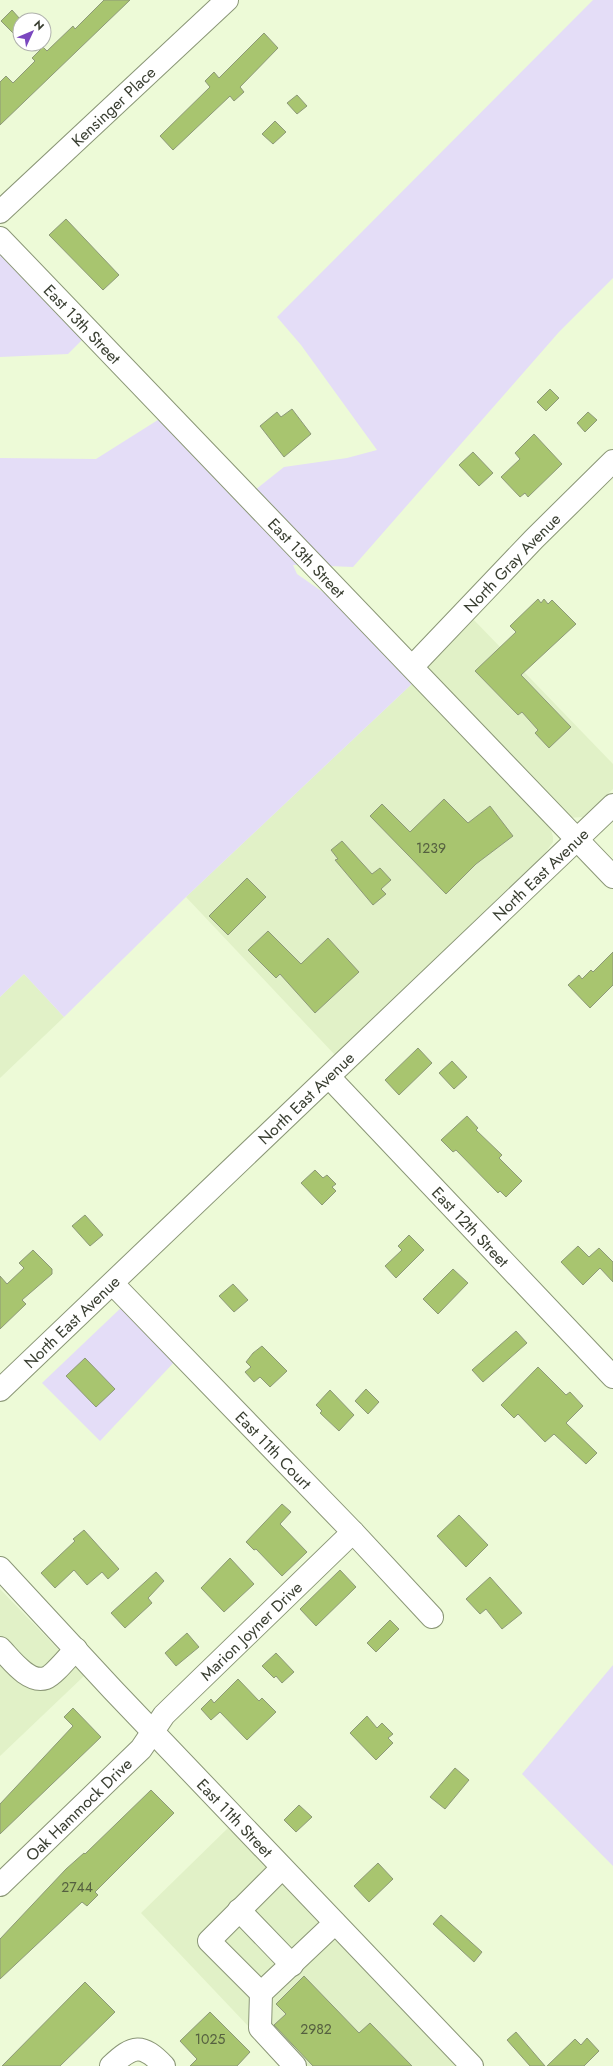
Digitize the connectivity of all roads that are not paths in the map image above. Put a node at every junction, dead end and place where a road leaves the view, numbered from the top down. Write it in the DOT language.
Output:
graph roads {
  1 [pos="227,0"];
  2 [pos="0,212"];
  3 [pos="0,238"];
  4 [pos="613,461"];
  5 [pos="412,666"];
  6 [pos="613,805"];
  7 [pos="577,840"];
  8 [pos="613,877"];
  9 [pos="329,1077"];
  10 [pos="113,1284"];
  11 [pos="613,1377"];
  12 [pos="0,1390"];
  13 [pos="353,1532"];
  14 [pos="0,1568"];
  15 [pos="432,1617"];
  16 [pos="0,1648"];
  17 [pos="76,1649"];
  18 [pos="153,1732"];
  19 [pos="282,1868"];
  20 [pos="0,1884"];
  21 [pos="239,1910"];
  22 [pos="335,1923"];
  23 [pos="292,1965"];
  24 [pos="260,1993"];
  25 [pos="111,2066"];
  26 [pos="164,2066"];
  27 [pos="295,2066"];
  28 [pos="472,2066"];
  1 -- 2 [label="street, Kensinger Place"];
  3 -- 5 [label="street, East 13th Street"];
  4 -- 5 [label="street, North Gray Avenue"];
  5 -- 7 [label="street, East 13th Street"];
  6 -- 7 [label="street, North East Avenue"];
  7 -- 8 [label="street, East 13th Street"];
  7 -- 9 [label="street, North East Avenue"];
  9 -- 10 [label="street, North East Avenue"];
  9 -- 11 [label="street, East 12th Street"];
  10 -- 12 [label="street, North East Avenue"];
  10 -- 13 [label="street, East 11th Court"];
  13 -- 15 [label="street, East 11th Court"];
  13 -- 18 [label="street, Marion Joyner Drive"];
  14 -- 17 [label="street, East 11th Street"];
  16 -- 17 [label="street"];
  17 -- 18 [label="street, East 11th Street"];
  18 -- 19 [label="street, East 11th Street"];
  18 -- 20 [label="street, Oak Hammock Drive"];
  19 -- 21 [label="street"];
  19 -- 22 [label="street, East 11th Street"];
  21 -- 23 [label="street"];
  21 -- 24 [label="street"];
  22 -- 23 [label="street"];
  22 -- 28 [label="street, East 11th Street"];
  23 -- 24 [label="street"];
  24 -- 27 [label="street"];
  25 -- 26 [label="street"];
}
